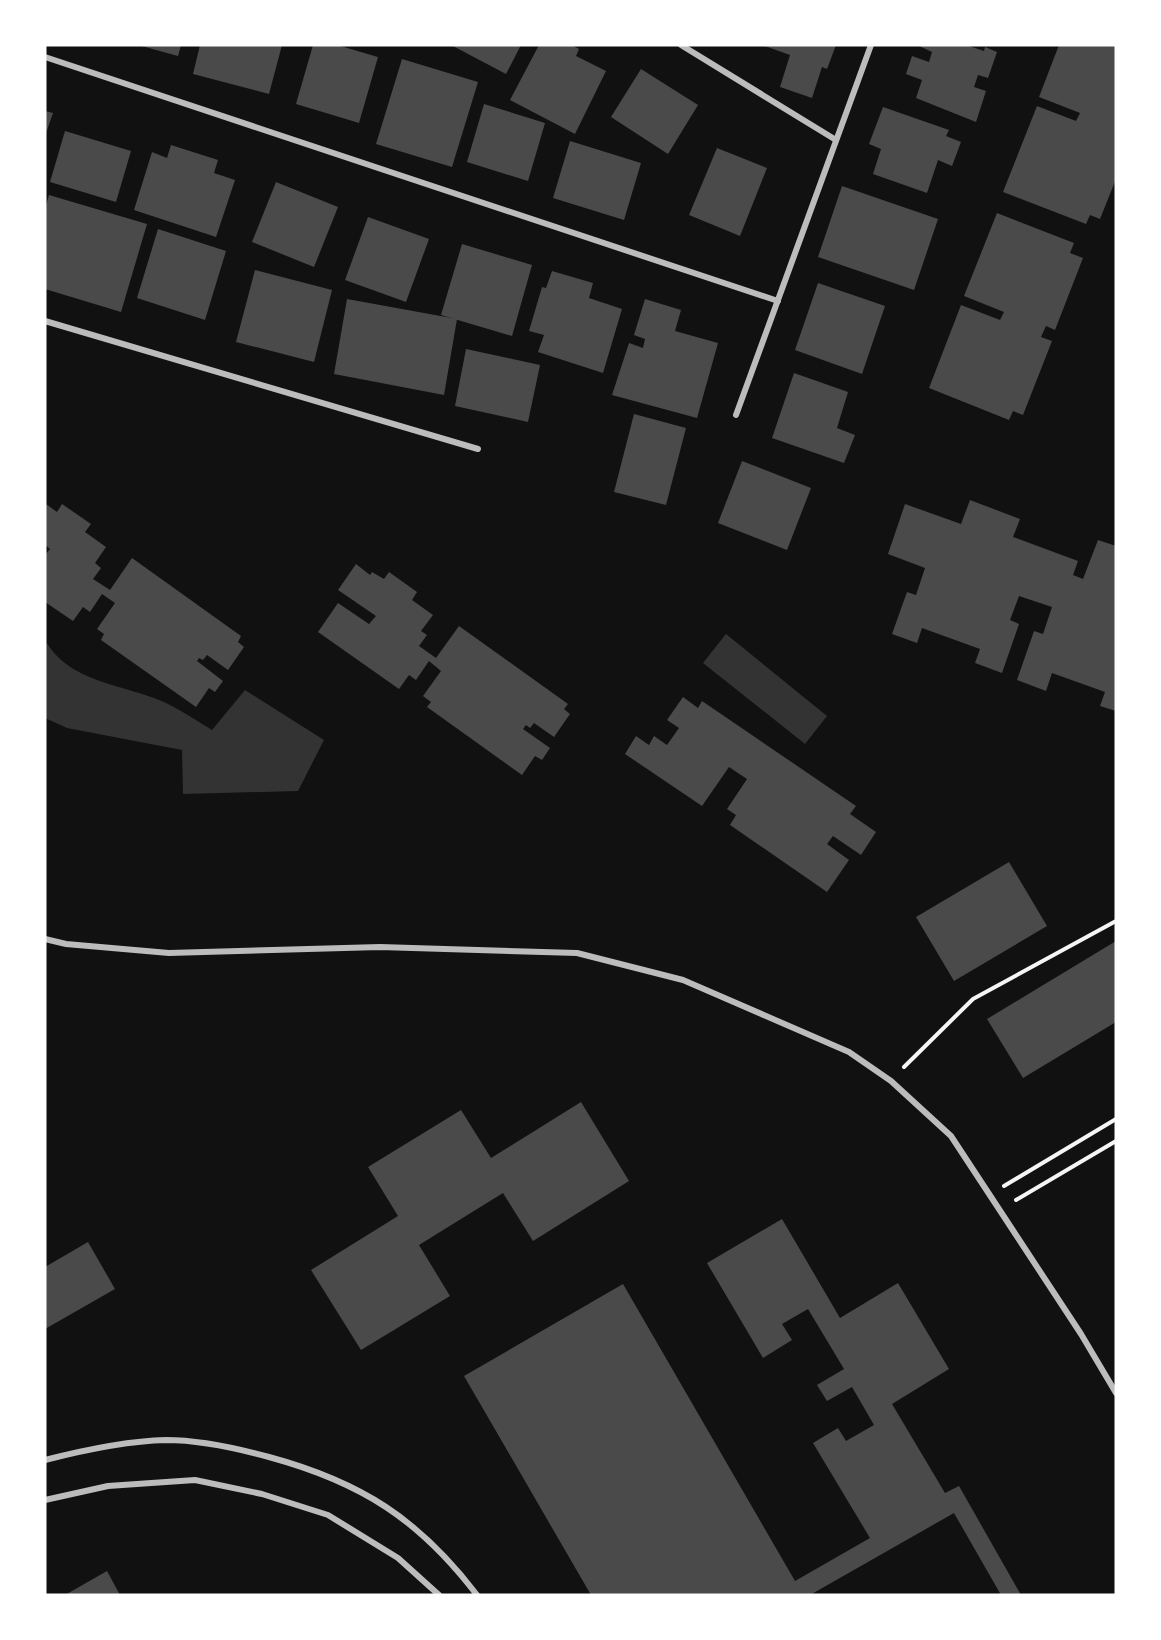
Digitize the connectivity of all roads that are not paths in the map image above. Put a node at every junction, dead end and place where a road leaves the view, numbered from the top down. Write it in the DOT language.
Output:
graph roads {
  1 [pos="681,45"];
  2 [pos="870,45"];
  3 [pos="45,57"];
  4 [pos="836,140"];
  5 [pos="778,301"];
  6 [pos="45,321"];
  7 [pos="736,415"];
  8 [pos="478,449"];
  9 [pos="45,939"];
  10 [pos="1116,1393"];
  11 [pos="45,1460"];
  12 [pos="45,1500"];
  13 [pos="439,1595"];
  14 [pos="477,1595"];
  1 -- 4 [label="street"];
  2 -- 4 [label="street"];
  3 -- 5 [label="street"];
  4 -- 5 [label="street"];
  5 -- 7 [label="street"];
  6 -- 8 [label="street"];
  9 -- 10 [label="street"];
  11 -- 14 [label="street"];
  12 -- 13 [label="street"];
}
